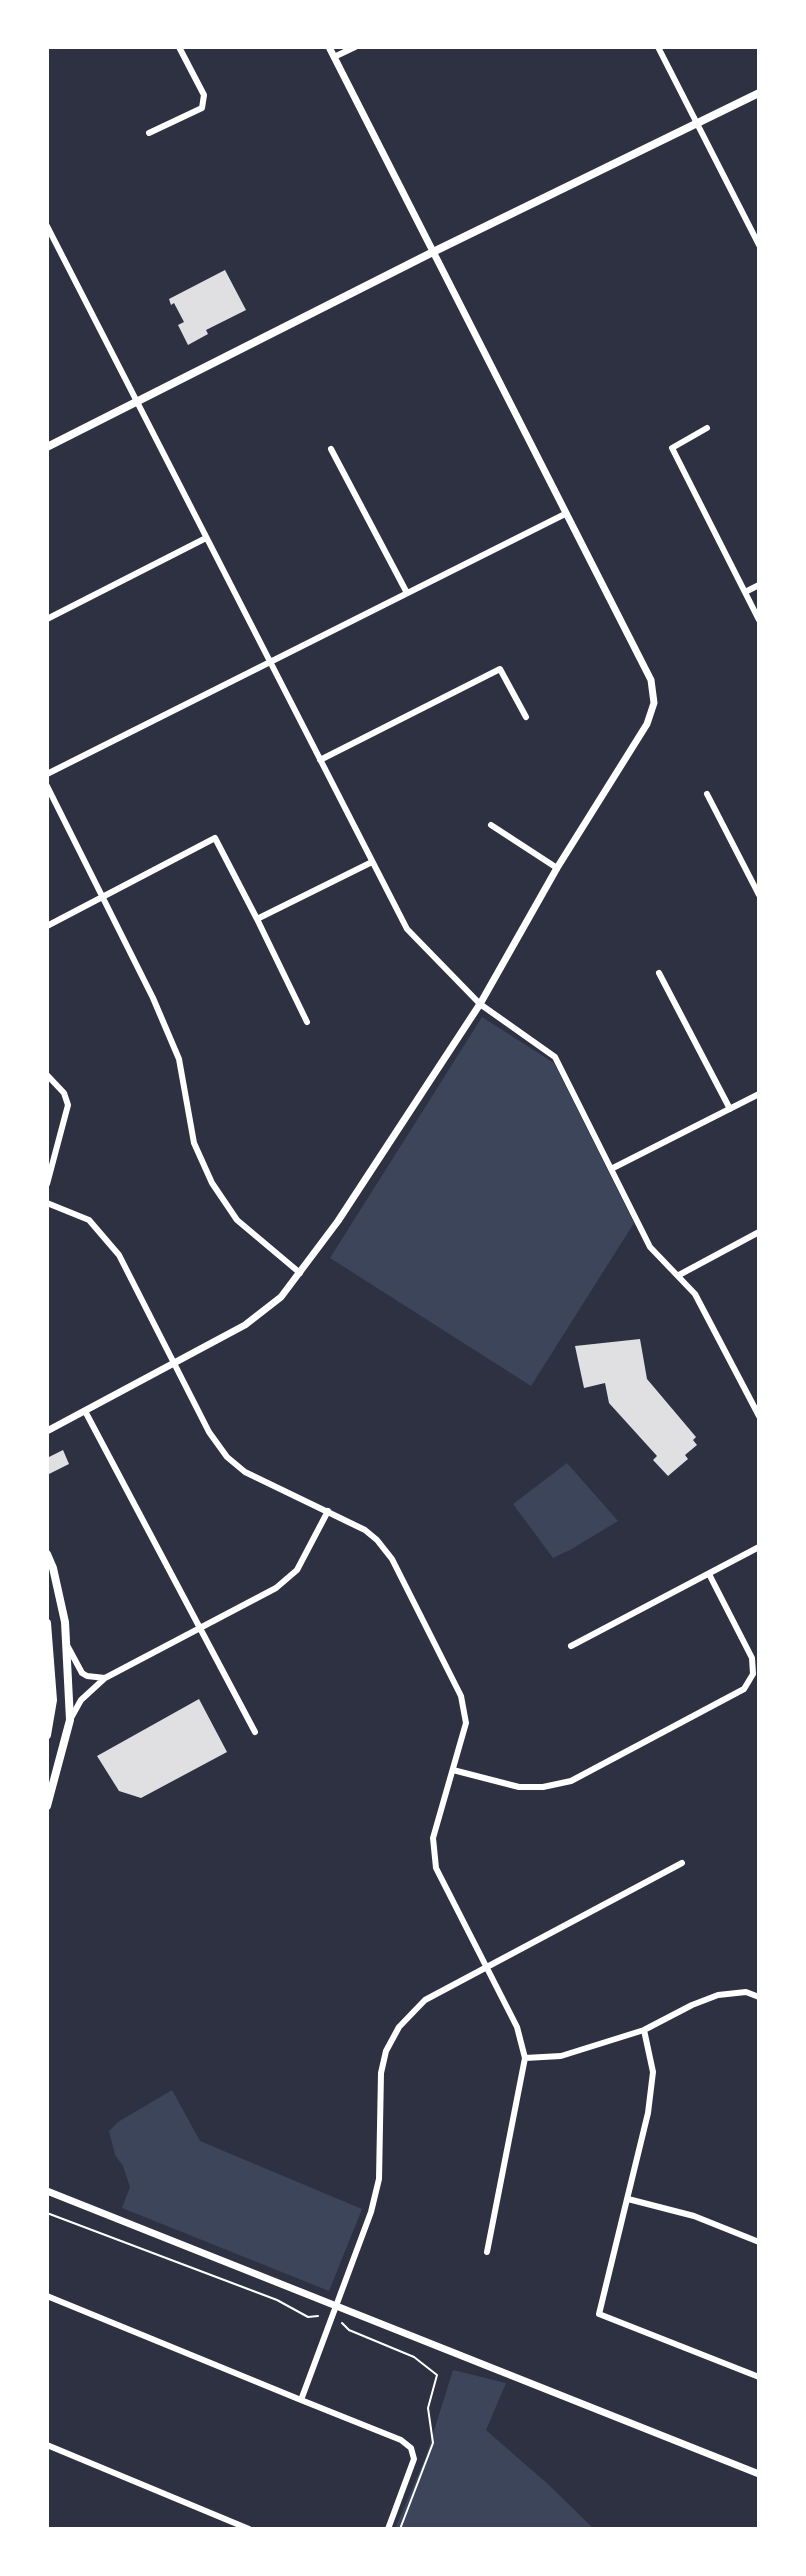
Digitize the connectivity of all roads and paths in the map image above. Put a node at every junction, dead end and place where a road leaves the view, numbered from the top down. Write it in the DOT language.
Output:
graph roads {
  1 [pos="179,47"];
  2 [pos="329,47"];
  3 [pos="355,47"];
  4 [pos="658,47"];
  5 [pos="334,57"];
  6 [pos="759,93"];
  7 [pos="696,123"];
  8 [pos="149,133"];
  9 [pos="47,226"];
  10 [pos="759,245"];
  11 [pos="433,252"];
  12 [pos="137,401"];
  13 [pos="707,428"];
  14 [pos="47,447"];
  15 [pos="331,449"];
  16 [pos="565,514"];
  17 [pos="206,538"];
  18 [pos="759,585"];
  19 [pos="745,592"];
  20 [pos="407,593"];
  21 [pos="47,619"];
  22 [pos="759,620"];
  23 [pos="270,662"];
  24 [pos="526,717"];
  25 [pos="320,760"];
  26 [pos="47,774"];
  27 [pos="47,786"];
  28 [pos="707,794"];
  29 [pos="491,825"];
  30 [pos="372,862"];
  31 [pos="557,868"];
  32 [pos="759,895"];
  33 [pos="103,898"];
  34 [pos="257,919"];
  35 [pos="47,926"];
  36 [pos="659,973"];
  37 [pos="480,1004"];
  38 [pos="307,1022"];
  39 [pos="47,1075"];
  40 [pos="759,1094"];
  41 [pos="730,1109"];
  42 [pos="611,1169"];
  43 [pos="47,1184"];
  44 [pos="47,1203"];
  45 [pos="759,1232"];
  46 [pos="300,1273"];
  47 [pos="679,1275"];
  48 [pos="176,1364"];
  49 [pos="85,1411"];
  50 [pos="759,1416"];
  51 [pos="47,1431"];
  52 [pos="328,1511"];
  53 [pos="759,1547"];
  54 [pos="47,1554"];
  55 [pos="709,1574"];
  56 [pos="47,1623"];
  57 [pos="201,1629"];
  58 [pos="67,1644"];
  59 [pos="571,1646"];
  60 [pos="105,1678"];
  61 [pos="70,1720"];
  62 [pos="256,1732"];
  63 [pos="47,1735"];
  64 [pos="453,1770"];
  65 [pos="47,1806"];
  66 [pos="682,1863"];
  67 [pos="486,1967"];
  68 [pos="759,1997"];
  69 [pos="645,2030"];
  70 [pos="525,2058"];
  71 [pos="47,2191"];
  72 [pos="628,2199"];
  73 [pos="47,2213"];
  74 [pos="759,2242"];
  75 [pos="487,2252"];
  76 [pos="47,2296"];
  77 [pos="335,2306"];
  78 [pos="318,2316"];
  79 [pos="342,2323"];
  80 [pos="759,2377"];
  81 [pos="301,2400"];
  82 [pos="47,2445"];
  83 [pos="759,2474"];
  84 [pos="249,2529"];
  85 [pos="388,2529"];
  86 [pos="400,2529"];
  1 -- 8 [label="street"];
  2 -- 5 [label="street"];
  3 -- 5 [label="street"];
  4 -- 7 [label="street"];
  5 -- 11 [label="street"];
  6 -- 7 [label="main road"];
  7 -- 10 [label="street"];
  7 -- 11 [label="main road"];
  9 -- 12 [label="street"];
  11 -- 12 [label="main road"];
  11 -- 16 [label="street"];
  12 -- 14 [label="main road"];
  12 -- 17 [label="street"];
  13 -- 19 [label="street"];
  15 -- 20 [label="street"];
  16 -- 20 [label="street"];
  16 -- 31 [label="street"];
  17 -- 21 [label="street"];
  17 -- 23 [label="street"];
  18 -- 19 [label="street"];
  19 -- 22 [label="street"];
  20 -- 23 [label="street"];
  23 -- 25 [label="street"];
  23 -- 26 [label="street"];
  24 -- 25 [label="street"];
  25 -- 30 [label="street"];
  27 -- 33 [label="street"];
  28 -- 32 [label="street"];
  29 -- 31 [label="street"];
  30 -- 34 [label="street"];
  30 -- 37 [label="street"];
  31 -- 37 [label="street"];
  33 -- 34 [label="street"];
  33 -- 35 [label="street"];
  33 -- 46 [label="street"];
  34 -- 38 [label="street"];
  36 -- 41 [label="street"];
  37 -- 42 [label="street"];
  37 -- 46 [label="street"];
  39 -- 43 [label="street"];
  40 -- 41 [label="street"];
  41 -- 42 [label="street"];
  42 -- 47 [label="street"];
  44 -- 48 [label="street"];
  45 -- 47 [label="street"];
  46 -- 48 [label="street"];
  47 -- 50 [label="street"];
  48 -- 49 [label="street"];
  48 -- 52 [label="street"];
  49 -- 51 [label="street"];
  49 -- 57 [label="street"];
  52 -- 57 [label="street"];
  52 -- 64 [label="street"];
  53 -- 55 [label="street"];
  54 -- 58 [label="main road"];
  55 -- 59 [label="street"];
  55 -- 64 [label="street"];
  56 -- 63 [label="main road"];
  57 -- 60 [label="street"];
  57 -- 62 [label="street"];
  58 -- 60 [label="street"];
  58 -- 61 [label="main road"];
  60 -- 61 [label="street"];
  61 -- 65 [label="main road"];
  64 -- 67 [label="street"];
  66 -- 67 [label="street"];
  67 -- 70 [label="street"];
  67 -- 77 [label="street"];
  68 -- 69 [label="street"];
  69 -- 70 [label="street"];
  69 -- 72 [label="street"];
  70 -- 75 [label="street"];
  71 -- 77 [label="street"];
  72 -- 74 [label="street"];
  72 -- 80 [label="street"];
  73 -- 78 [label="path"];
  76 -- 81 [label="street"];
  77 -- 81 [label="street"];
  77 -- 83 [label="street"];
  79 -- 86 [label="path"];
  81 -- 85 [label="street"];
  82 -- 84 [label="street"];
}
